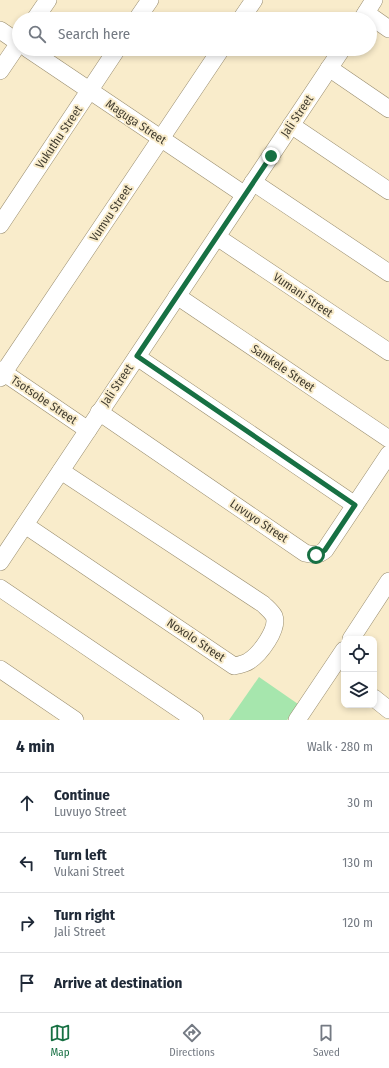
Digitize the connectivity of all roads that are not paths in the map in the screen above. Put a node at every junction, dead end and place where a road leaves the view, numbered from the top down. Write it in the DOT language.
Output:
graph roads {
  1 [pos="48,0"];
  2 [pos="150,0"];
  3 [pos="254,0"];
  4 [pos="40,12"];
  5 [pos="142,12"];
  6 [pos="246,12"];
  7 [pos="377,19"];
  8 [pos="389,29"];
  9 [pos="0,30"];
  10 [pos="12,38"];
  11 [pos="12,53"];
  12 [pos="38,56"];
  13 [pos="112,56"];
  14 [pos="216,56"];
  15 [pos="337,56"];
  16 [pos="329,68"];
  17 [pos="0,71"];
  18 [pos="90,91"];
  19 [pos="389,109"];
  20 [pos="291,125"];
  21 [pos="161,138"];
  22 [pos="249,188"];
  23 [pos="389,191"];
  24 [pos="0,225"];
  25 [pos="216,237"];
  26 [pos="389,272"];
  27 [pos="177,296"];
  28 [pos="389,352"];
  29 [pos="137,356"];
  30 [pos="1,373"];
  31 [pos="99,412"];
  32 [pos="88,430"];
  33 [pos="389,439"];
  34 [pos="389,454"];
  35 [pos="61,470"];
  36 [pos="355,505"];
  37 [pos="25,524"];
  38 [pos="0,562"];
  39 [pos="389,581"];
  40 [pos="0,588"];
  41 [pos="353,636"];
  42 [pos="0,669"];
  43 [pos="339,670"];
  44 [pos="377,700"];
  45 [pos="389,710"];
  46 [pos="75,720"];
  47 [pos="196,720"];
  48 [pos="297,720"];
  1 -- 4 [label="street"];
  2 -- 5 [label="street"];
  3 -- 6 [label="street"];
  7 -- 8 [label="street"];
  9 -- 10 [label="street"];
  11 -- 17 [label="street"];
  12 -- 18 [label="street, Maguga Street"];
  13 -- 18 [label="street, Vukuthu Street"];
  14 -- 21 [label="street, Vumvu Street"];
  15 -- 16 [label="street, Jali Street"];
  16 -- 19 [label="street"];
  16 -- 20 [label="street, Jali Street"];
  18 -- 21 [label="street, Maguga Street"];
  18 -- 24 [label="street, Vukuthu Street"];
  20 -- 22 [label="street, Jali Street"];
  20 -- 23 [label="street"];
  21 -- 22 [label="street, Maguga Street"];
  21 -- 30 [label="street, Vumvu Street"];
  22 -- 25 [label="street, Jali Street"];
  22 -- 26 [label="street, Maguga Street"];
  25 -- 27 [label="street, Jali Street"];
  25 -- 28 [label="street, Vumani Street"];
  27 -- 29 [label="street, Jali Street"];
  27 -- 33 [label="street, Samkele Street"];
  29 -- 31 [label="street, Jali Street"];
  29 -- 36 [label="street"];
  30 -- 32 [label="street, Tsotsobe Street"];
  31 -- 32 [label="street, Jali Street"];
  31 -- 36 [label="street, Luvuyo Street"];
  32 -- 35 [label="street, Jali Street"];
  34 -- 36 [label="street, Luvuyo Street"];
  35 -- 37 [label="street, Jali Street"];
  35 -- 37 [label="street, Noxolo Street"];
  37 -- 38 [label="street, Jali Street"];
  39 -- 41 [label="street"];
  40 -- 47 [label="street"];
  42 -- 46 [label="street"];
  43 -- 48 [label="street"];
  44 -- 45 [label="street"];
}
